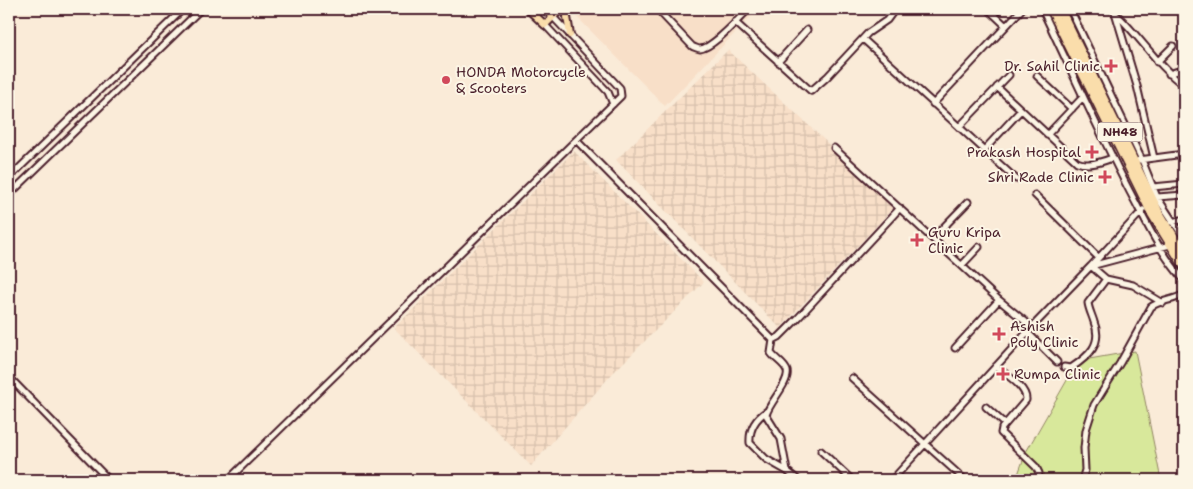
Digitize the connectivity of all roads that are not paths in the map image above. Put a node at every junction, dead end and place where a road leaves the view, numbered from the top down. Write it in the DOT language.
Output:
graph roads {
  1 [pos="183,9"];
  2 [pos="201,9"];
  3 [pos="528,9"];
  4 [pos="544,9"];
  5 [pos="561,9"];
  6 [pos="568,9"];
  7 [pos="657,9"];
  8 [pos="749,9"];
  9 [pos="895,9"];
  10 [pos="988,9"];
  11 [pos="1022,9"];
  12 [pos="1042,9"];
  13 [pos="1051,9"];
  14 [pos="1060,9"];
  15 [pos="1070,9"];
  16 [pos="1115,12"];
  17 [pos="536,16"];
  18 [pos="553,17"];
  19 [pos="735,22"];
  20 [pos="545,25"];
  21 [pos="1006,26"];
  22 [pos="807,30"];
  23 [pos="570,35"];
  24 [pos="863,39"];
  25 [pos="1173,46"];
  26 [pos="778,62"];
  27 [pos="1157,62"];
  28 [pos="1184,69"];
  29 [pos="1169,74"];
  30 [pos="1009,75"];
  31 [pos="1037,76"];
  32 [pos="1184,86"];
  33 [pos="997,87"];
  34 [pos="1083,97"];
  35 [pos="613,104"];
  36 [pos="933,104"];
  37 [pos="1072,109"];
  38 [pos="1021,110"];
  39 [pos="959,127"];
  40 [pos="1047,135"];
  41 [pos="576,140"];
  42 [pos="834,148"];
  43 [pos="984,150"];
  44 [pos="1184,154"];
  45 [pos="1112,158"];
  46 [pos="1154,158"];
  47 [pos="1138,160"];
  48 [pos="9,178"];
  49 [pos="1016,179"];
  50 [pos="1184,184"];
  51 [pos="1154,187"];
  52 [pos="9,195"];
  53 [pos="1035,195"];
  54 [pos="1184,195"];
  55 [pos="1157,197"];
  56 [pos="968,202"];
  57 [pos="1149,207"];
  58 [pos="900,208"];
  59 [pos="1140,211"];
  60 [pos="1184,219"];
  61 [pos="1172,222"];
  62 [pos="933,238"];
  63 [pos="1184,238"];
  64 [pos="1170,246"];
  65 [pos="978,247"];
  66 [pos="1160,249"];
  67 [pos="1184,253"];
  68 [pos="1098,257"];
  69 [pos="962,265"];
  70 [pos="1091,266"];
  71 [pos="1184,266"];
  72 [pos="1106,279"];
  73 [pos="1184,280"];
  74 [pos="1184,294"];
  75 [pos="999,300"];
  76 [pos="1163,303"];
  77 [pos="1032,327"];
  78 [pos="1027,332"];
  79 [pos="773,340"];
  80 [pos="955,348"];
  81 [pos="1057,362"];
  82 [pos="996,366"];
  83 [pos="1064,367"];
  84 [pos="9,377"];
  85 [pos="852,378"];
  86 [pos="986,407"];
  87 [pos="767,411"];
  88 [pos="1004,424"];
  89 [pos="925,444"];
  90 [pos="821,451"];
  91 [pos="787,471"];
  92 [pos="109,480"];
  93 [pos="228,480"];
  94 [pos="798,480"];
  95 [pos="852,480"];
  96 [pos="893,480"];
  97 [pos="965,480"];
  98 [pos="1038,480"];
  99 [pos="1082,480"];
  1 -- 48 [label="street"];
  2 -- 52 [label="street"];
  3 -- 17 [label="main road"];
  4 -- 17 [label="main road"];
  4 -- 18 [label="main road"];
  5 -- 18 [label="main road"];
  6 -- 23 [label="main road"];
  7 -- 19 [label="street"];
  8 -- 19 [label="street"];
  9 -- 24 [label="street"];
  10 -- 21 [label="street"];
  11 -- 21 [label="street"];
  12 -- 34 [label="street"];
  13 -- 57 [label="highway, NH48"];
  14 -- 47 [label="highway, NH48"];
  15 -- 47 [label="street"];
  16 -- 27 [label="street"];
  16 -- 46 [label="street"];
  17 -- 20 [label="main road"];
  18 -- 20 [label="main road"];
  18 -- 23 [label="street"];
  19 -- 26 [label="street"];
  20 -- 35 [label="street"];
  21 -- 36 [label="street"];
  22 -- 26 [label="street"];
  23 -- 35 [label="street"];
  24 -- 26 [label="street"];
  24 -- 36 [label="street"];
  25 -- 27 [label="street"];
  27 -- 29 [label="street"];
  28 -- 29 [label="street"];
  29 -- 32 [label="street"];
  30 -- 33 [label="street"];
  31 -- 37 [label="street"];
  33 -- 38 [label="street"];
  33 -- 39 [label="street"];
  34 -- 37 [label="street"];
  34 -- 45 [label="street"];
  35 -- 41 [label="street"];
  36 -- 39 [label="street"];
  37 -- 40 [label="street"];
  38 -- 40 [label="street"];
  38 -- 43 [label="street"];
  39 -- 43 [label="street"];
  40 -- 45 [label="street"];
  41 -- 79 [label="street"];
  41 -- 93 [label="street"];
  42 -- 58 [label="street"];
  43 -- 49 [label="street"];
  44 -- 46 [label="street"];
  45 -- 59 [label="street"];
  46 -- 47 [label="street"];
  47 -- 51 [label="street"];
  47 -- 67 [label="highway, NH48"];
  50 -- 51 [label="street"];
  51 -- 55 [label="street"];
  53 -- 68 [label="street"];
  54 -- 55 [label="street"];
  55 -- 61 [label="street"];
  56 -- 62 [label="street"];
  57 -- 59 [label="street"];
  57 -- 64 [label="highway, NH48"];
  58 -- 62 [label="street"];
  58 -- 79 [label="street"];
  59 -- 66 [label="street"];
  59 -- 68 [label="street"];
  60 -- 61 [label="street"];
  61 -- 63 [label="street"];
  62 -- 69 [label="street"];
  64 -- 66 [label="street"];
  64 -- 71 [label="highway, NH48"];
  65 -- 69 [label="street"];
  66 -- 70 [label="street"];
  66 -- 73 [label="street"];
  68 -- 70 [label="street"];
  69 -- 75 [label="street"];
  70 -- 72 [label="street"];
  70 -- 77 [label="street"];
  72 -- 76 [label="street"];
  72 -- 83 [label="street"];
  74 -- 76 [label="street"];
  75 -- 77 [label="street"];
  75 -- 80 [label="street"];
  76 -- 99 [label="street"];
  77 -- 78 [label="street"];
  78 -- 81 [label="street"];
  78 -- 82 [label="street"];
  79 -- 87 [label="street"];
  82 -- 88 [label="street"];
  82 -- 89 [label="street"];
  84 -- 92 [label="street"];
  85 -- 89 [label="street"];
  86 -- 88 [label="street"];
  87 -- 91 [label="street"];
  87 -- 91 [label="street"];
  88 -- 98 [label="street"];
  89 -- 96 [label="street"];
  89 -- 97 [label="street"];
  90 -- 95 [label="street"];
  91 -- 94 [label="street"];
}
